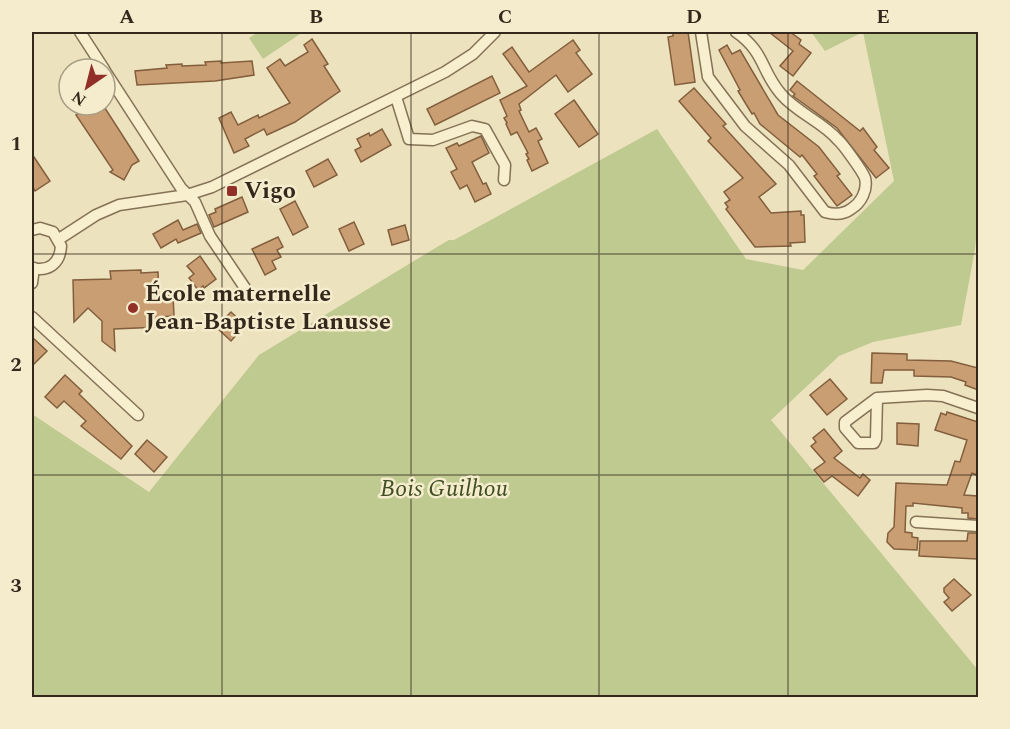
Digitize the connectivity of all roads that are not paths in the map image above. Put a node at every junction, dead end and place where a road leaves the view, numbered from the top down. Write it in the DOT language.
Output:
graph roads {
  1 [pos="80,32"];
  2 [pos="495,32"];
  3 [pos="701,32"];
  4 [pos="736,32"];
  5 [pos="96,57"];
  6 [pos="117,90"];
  7 [pos="396,97"];
  8 [pos="504,180"];
  9 [pos="187,195"];
  10 [pos="32,228"];
  11 [pos="59,239"];
  12 [pos="33,268"];
  13 [pos="32,283"];
  14 [pos="245,288"];
  15 [pos="32,317"];
  16 [pos="877,398"];
  17 [pos="978,408"];
  18 [pos="138,415"];
  19 [pos="916,522"];
  20 [pos="978,526"];
  1 -- 5 [label="street"];
  2 -- 7 [label="street"];
  3 -- 4 [label="street"];
  6 -- 9 [label="street"];
  7 -- 8 [label="street"];
  7 -- 9 [label="street"];
  9 -- 11 [label="street"];
  9 -- 14 [label="street"];
  10 -- 11 [label="street"];
  11 -- 12 [label="street"];
  12 -- 13 [label="street"];
  15 -- 18 [label="street"];
  16 -- 17 [label="street"];
  19 -- 20 [label="street"];
}
